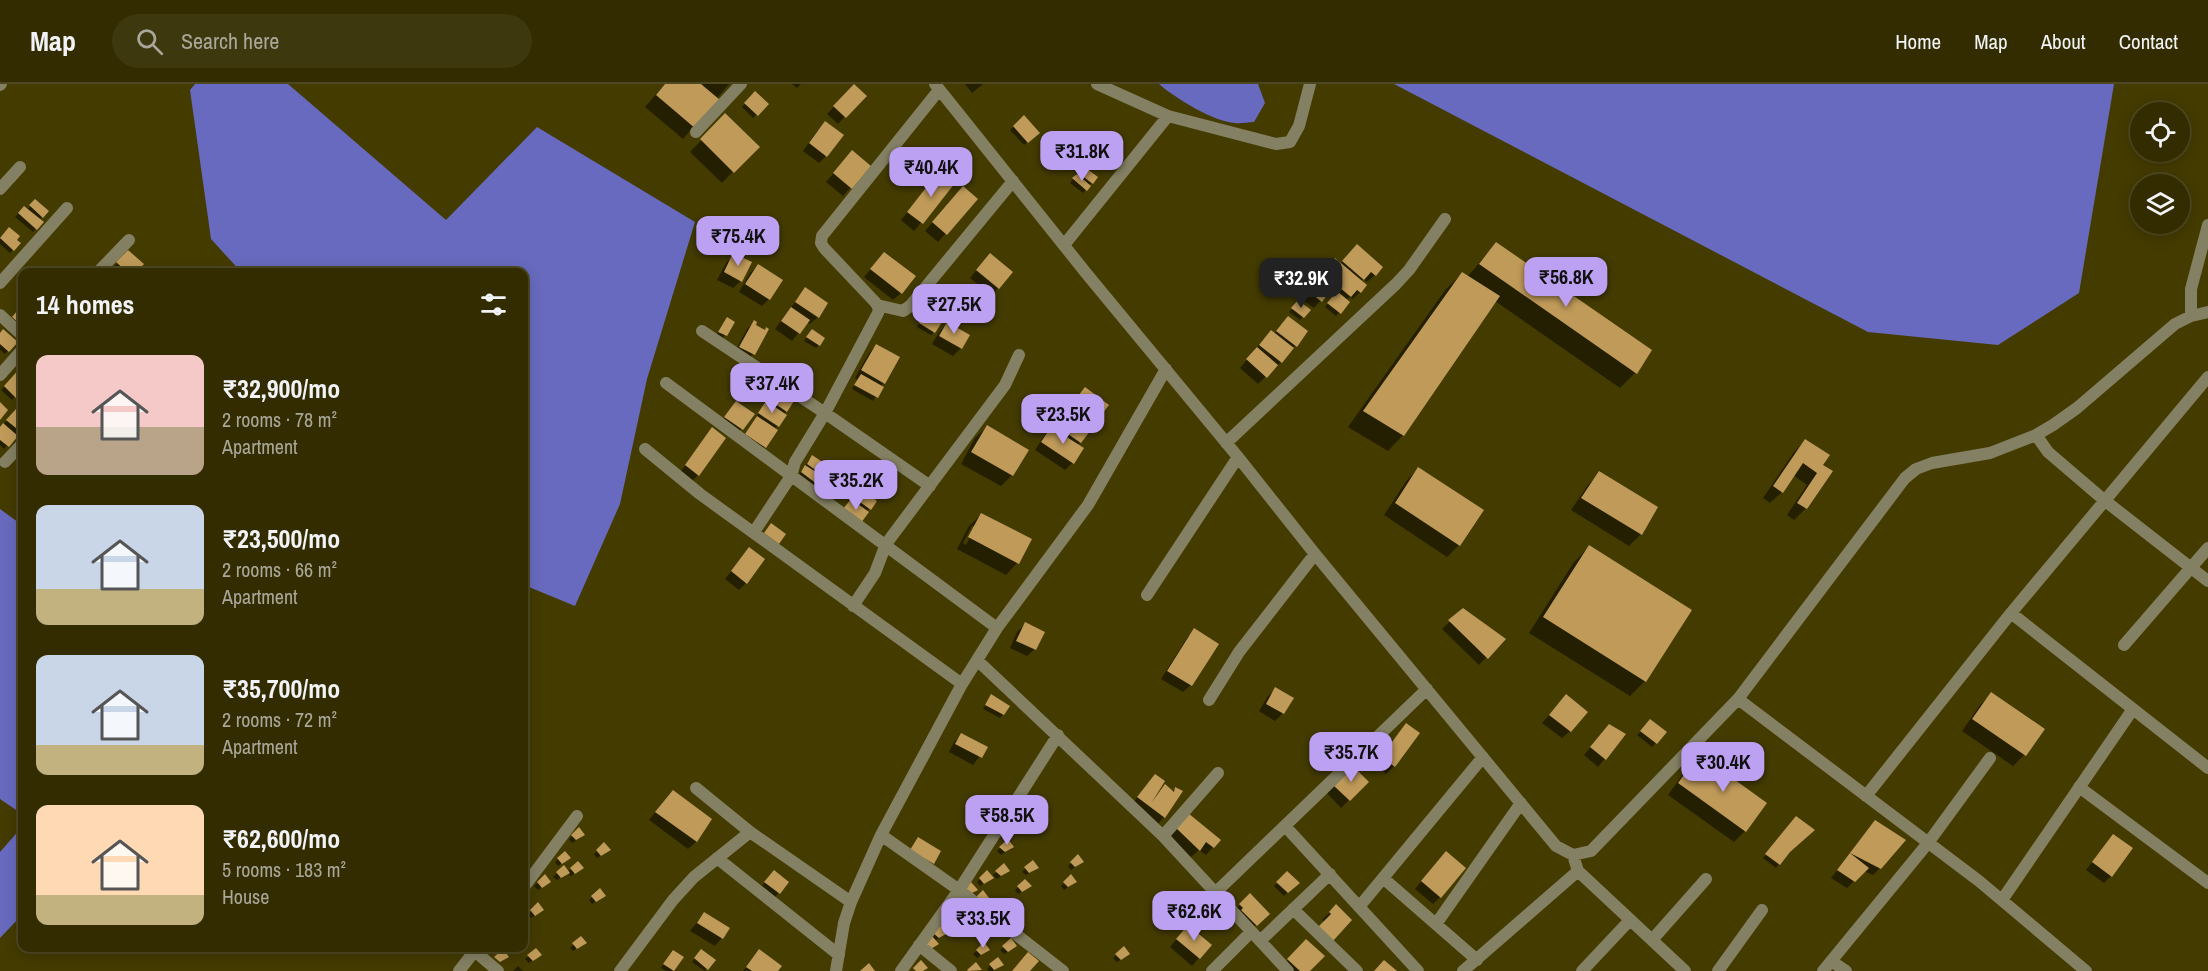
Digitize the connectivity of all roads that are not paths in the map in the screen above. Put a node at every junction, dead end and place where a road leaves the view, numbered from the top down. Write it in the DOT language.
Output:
graph roads {
  1 [pos="741,84"];
  2 [pos="1097,84"];
  3 [pos="1310,84"];
  4 [pos="937,87"];
  5 [pos="1168,116"];
  6 [pos="696,132"];
  7 [pos="20,167"];
  8 [pos="1013,181"];
  9 [pos="0,189"];
  10 [pos="67,208"];
  11 [pos="1446,219"];
  12 [pos="2208,225"];
  13 [pos="129,240"];
  14 [pos="1064,245"];
  15 [pos="102,268"];
  16 [pos="0,283"];
  17 [pos="877,305"];
  18 [pos="2208,312"];
  19 [pos="0,315"];
  20 [pos="2191,316"];
  21 [pos="18,331"];
  22 [pos="702,331"];
  23 [pos="18,355"];
  24 [pos="1019,355"];
  25 [pos="1166,369"];
  26 [pos="0,375"];
  27 [pos="2208,377"];
  28 [pos="666,383"];
  29 [pos="825,413"];
  30 [pos="2036,435"];
  31 [pos="1226,443"];
  32 [pos="18,448"];
  33 [pos="645,449"];
  34 [pos="1238,457"];
  35 [pos="5,462"];
  36 [pos="791,476"];
  37 [pos="930,486"];
  38 [pos="2104,500"];
  39 [pos="754,532"];
  40 [pos="886,544"];
  41 [pos="2208,548"];
  42 [pos="1315,554"];
  43 [pos="2191,567"];
  44 [pos="2208,581"];
  45 [pos="1146,595"];
  46 [pos="853,606"];
  47 [pos="2011,613"];
  48 [pos="997,628"];
  49 [pos="2124,645"];
  50 [pos="978,661"];
  51 [pos="962,684"];
  52 [pos="1427,689"];
  53 [pos="1738,699"];
  54 [pos="1209,700"];
  55 [pos="2133,709"];
  56 [pos="1058,735"];
  57 [pos="1483,757"];
  58 [pos="1990,758"];
  59 [pos="2208,768"];
  60 [pos="1218,773"];
  61 [pos="2079,787"];
  62 [pos="696,788"];
  63 [pos="1866,796"];
  64 [pos="1521,803"];
  65 [pos="578,816"];
  66 [pos="1285,826"];
  67 [pos="750,832"];
  68 [pos="881,835"];
  69 [pos="1163,836"];
  70 [pos="1928,843"];
  71 [pos="1573,855"];
  72 [pos="717,858"];
  73 [pos="1578,871"];
  74 [pos="1330,874"];
  75 [pos="1383,878"];
  76 [pos="1706,879"];
  77 [pos="528,881"];
  78 [pos="2208,883"];
  79 [pos="959,890"];
  80 [pos="1215,893"];
  81 [pos="2002,900"];
  82 [pos="851,902"];
  83 [pos="1359,907"];
  84 [pos="1293,909"];
  85 [pos="1762,910"];
  86 [pos="1630,920"];
  87 [pos="1436,924"];
  88 [pos="1256,937"];
  89 [pos="1652,940"];
  90 [pos="919,945"];
  91 [pos="472,952"];
  92 [pos="477,952"];
  93 [pos="839,955"];
  94 [pos="1477,960"];
  95 [pos="1831,961"];
  96 [pos="459,971"];
  97 [pos="498,971"];
  98 [pos="620,971"];
  99 [pos="836,971"];
  100 [pos="900,971"];
  101 [pos="951,971"];
  102 [pos="1063,971"];
  103 [pos="1212,971"];
  104 [pos="1288,971"];
  105 [pos="1357,971"];
  106 [pos="1418,971"];
  107 [pos="1463,971"];
  108 [pos="1582,971"];
  109 [pos="1685,971"];
  110 [pos="1718,971"];
  111 [pos="1823,971"];
  112 [pos="1846,971"];
  113 [pos="2086,971"];
  1 -- 6 [label="street"];
  2 -- 5 [label="street"];
  3 -- 5 [label="street"];
  4 -- 8 [label="street"];
  4 -- 17 [label="street"];
  5 -- 14 [label="street"];
  7 -- 9 [label="street"];
  8 -- 14 [label="street"];
  8 -- 17 [label="street"];
  10 -- 16 [label="street"];
  11 -- 31 [label="street"];
  12 -- 20 [label="street"];
  13 -- 15 [label="street"];
  14 -- 25 [label="street"];
  17 -- 29 [label="street"];
  18 -- 20 [label="street"];
  19 -- 21 [label="street"];
  20 -- 30 [label="street"];
  22 -- 29 [label="street"];
  23 -- 26 [label="street"];
  24 -- 37 [label="street"];
  25 -- 31 [label="street"];
  25 -- 48 [label="street"];
  27 -- 38 [label="street"];
  28 -- 36 [label="street"];
  29 -- 36 [label="street"];
  29 -- 37 [label="street"];
  30 -- 38 [label="street"];
  30 -- 53 [label="street"];
  31 -- 34 [label="street"];
  32 -- 35 [label="street"];
  33 -- 39 [label="street"];
  34 -- 42 [label="street"];
  34 -- 45 [label="street"];
  36 -- 39 [label="street"];
  36 -- 40 [label="street"];
  37 -- 40 [label="street"];
  38 -- 43 [label="street"];
  38 -- 47 [label="street"];
  39 -- 46 [label="street"];
  40 -- 46 [label="street"];
  40 -- 48 [label="street"];
  41 -- 43 [label="street"];
  42 -- 52 [label="street"];
  42 -- 54 [label="street"];
  43 -- 44 [label="street"];
  43 -- 49 [label="street"];
  46 -- 51 [label="street"];
  47 -- 55 [label="street"];
  47 -- 63 [label="street"];
  48 -- 50 [label="street"];
  50 -- 51 [label="street"];
  50 -- 56 [label="street"];
  51 -- 68 [label="street"];
  52 -- 57 [label="street"];
  52 -- 66 [label="street"];
  53 -- 63 [label="street"];
  53 -- 71 [label="street"];
  55 -- 59 [label="street"];
  55 -- 61 [label="street"];
  56 -- 69 [label="street"];
  56 -- 79 [label="street"];
  57 -- 64 [label="street"];
  57 -- 75 [label="street"];
  58 -- 70 [label="street"];
  60 -- 69 [label="street"];
  61 -- 78 [label="street"];
  61 -- 81 [label="street"];
  62 -- 67 [label="street"];
  63 -- 70 [label="street"];
  64 -- 71 [label="street"];
  64 -- 87 [label="street"];
  65 -- 77 [label="street"];
  66 -- 74 [label="street"];
  66 -- 80 [label="street"];
  67 -- 72 [label="street"];
  67 -- 82 [label="street"];
  68 -- 79 [label="street"];
  68 -- 82 [label="street"];
  69 -- 80 [label="street"];
  70 -- 81 [label="street"];
  70 -- 95 [label="street"];
  71 -- 73 [label="street"];
  72 -- 93 [label="street"];
  72 -- 98 [label="street"];
  73 -- 86 [label="street"];
  73 -- 94 [label="street"];
  74 -- 83 [label="street"];
  74 -- 84 [label="street"];
  75 -- 83 [label="street"];
  75 -- 87 [label="street"];
  76 -- 89 [label="street"];
  79 -- 90 [label="street"];
  79 -- 102 [label="street"];
  80 -- 88 [label="street"];
  81 -- 113 [label="street"];
  82 -- 93 [label="street"];
  83 -- 106 [label="street"];
  84 -- 88 [label="street"];
  84 -- 105 [label="street"];
  85 -- 110 [label="street"];
  86 -- 89 [label="street"];
  86 -- 108 [label="street"];
  87 -- 94 [label="street"];
  88 -- 103 [label="street"];
  88 -- 104 [label="street"];
  89 -- 109 [label="street"];
  90 -- 100 [label="street"];
  90 -- 101 [label="street"];
  91 -- 96 [label="street"];
  92 -- 97 [label="street"];
  93 -- 99 [label="street"];
  94 -- 107 [label="street"];
  95 -- 111 [label="street"];
  95 -- 112 [label="street"];
}
